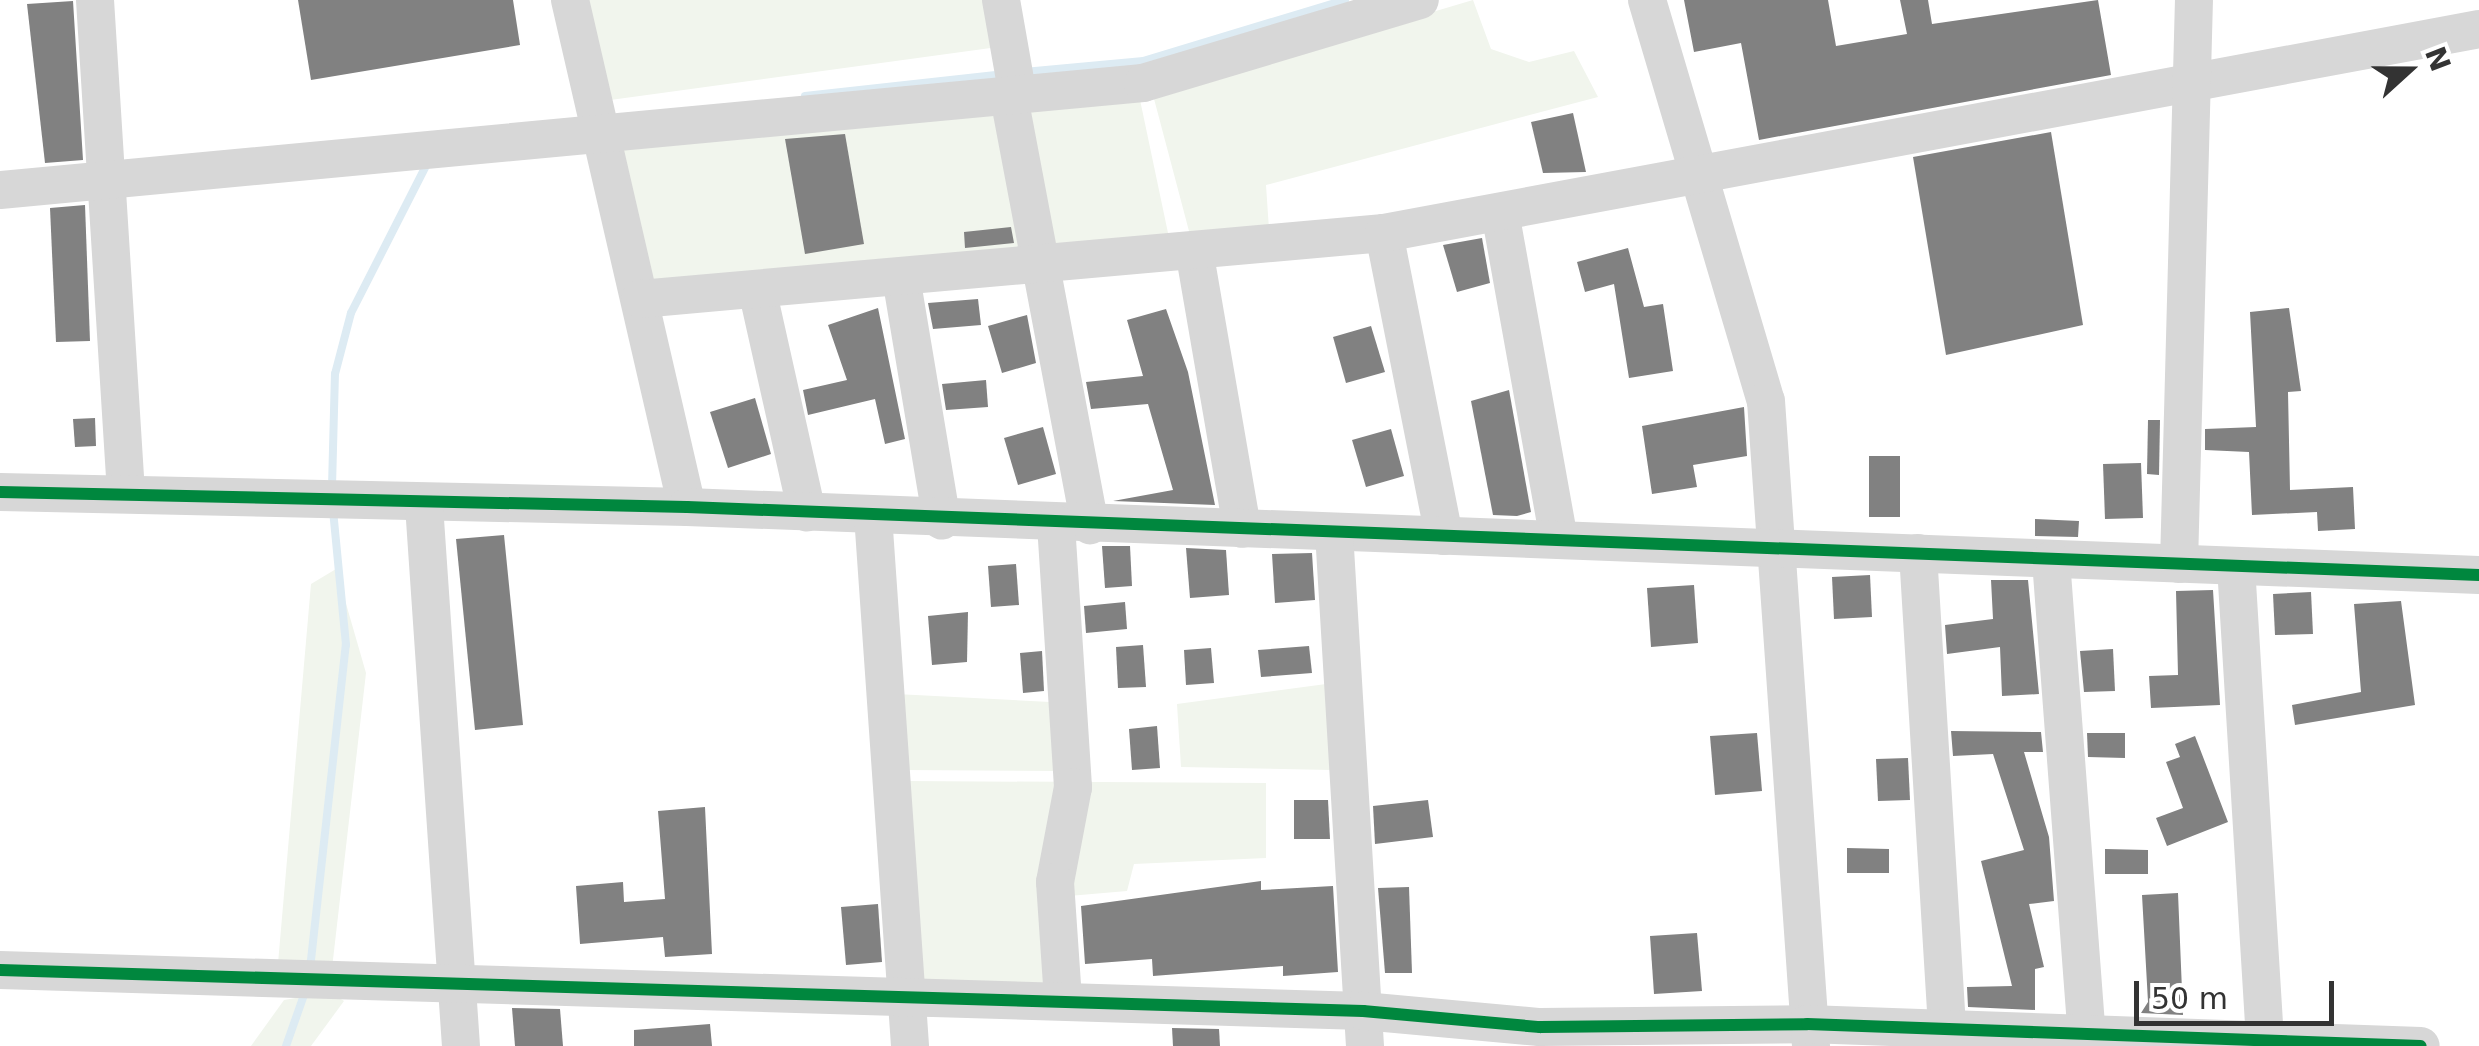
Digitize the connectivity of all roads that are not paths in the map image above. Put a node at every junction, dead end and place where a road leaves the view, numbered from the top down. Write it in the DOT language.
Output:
graph roads {
  1 [pos="95,0"];
  2 [pos="570,0"];
  3 [pos="1000,0"];
  4 [pos="1420,0"];
  5 [pos="1647,0"];
  6 [pos="2194,0"];
  7 [pos="2479,29"];
  8 [pos="2193,84"];
  9 [pos="1014,97"];
  10 [pos="603,140"];
  11 [pos="1702,176"];
  12 [pos="106,182"];
  13 [pos="0,190"];
  14 [pos="1500,212"];
  15 [pos="1384,233"];
  16 [pos="1194,250"];
  17 [pos="1046,264"];
  18 [pos="901,277"];
  19 [pos="757,289"];
  20 [pos="640,299"];
  21 [pos="0,492"];
  22 [pos="126,492"];
  23 [pos="424,505"];
  24 [pos="687,507"];
  25 [pos="807,512"];
  26 [pos="873,515"];
  27 [pos="942,520"];
  28 [pos="1073,524"];
  29 [pos="1242,530"];
  30 [pos="1334,532"];
  31 [pos="1444,536"];
  32 [pos="1559,540"];
  33 [pos="1777,548"];
  34 [pos="1918,553"];
  35 [pos="2051,560"];
  36 [pos="2179,564"];
  37 [pos="2236,566"];
  38 [pos="2479,575"];
  39 [pos="0,970"];
  40 [pos="456,982"];
  41 [pos="906,995"];
  42 [pos="1063,1000"];
  43 [pos="1364,1028"];
  44 [pos="1946,1030"];
  45 [pos="1809,1035"];
  46 [pos="2087,1039"];
  47 [pos="2265,1043"];
  48 [pos="460,1046"];
  49 [pos="910,1046"];
  50 [pos="2421,1046"];
  1 -- 12 [label="street"];
  2 -- 10 [label="street"];
  3 -- 9 [label="street"];
  4 -- 9 [label="street"];
  5 -- 11 [label="street"];
  6 -- 8 [label="street"];
  7 -- 8 [label="street"];
  8 -- 11 [label="street"];
  8 -- 36 [label="street"];
  9 -- 10 [label="street"];
  9 -- 17 [label="street"];
  10 -- 12 [label="street"];
  10 -- 20 [label="street"];
  11 -- 14 [label="street"];
  11 -- 33 [label="street"];
  12 -- 13 [label="street"];
  12 -- 22 [label="street"];
  14 -- 15 [label="street"];
  14 -- 32 [label="street"];
  15 -- 16 [label="street"];
  15 -- 31 [label="street"];
  16 -- 17 [label="street"];
  16 -- 29 [label="street"];
  17 -- 18 [label="street"];
  17 -- 28 [label="street"];
  18 -- 19 [label="street"];
  18 -- 27 [label="street"];
  19 -- 20 [label="street"];
  19 -- 25 [label="street"];
  20 -- 24 [label="street"];
  21 -- 22 [label="street"];
  22 -- 23 [label="street"];
  23 -- 24 [label="street"];
  23 -- 40 [label="street"];
  24 -- 25 [label="street"];
  25 -- 26 [label="street"];
  26 -- 27 [label="street"];
  26 -- 41 [label="street"];
  27 -- 28 [label="street"];
  28 -- 29 [label="street"];
  28 -- 42 [label="street"];
  29 -- 30 [label="street"];
  30 -- 31 [label="street"];
  30 -- 43 [label="street"];
  31 -- 32 [label="street"];
  32 -- 33 [label="street"];
  33 -- 34 [label="street"];
  33 -- 45 [label="street"];
  34 -- 35 [label="street"];
  34 -- 44 [label="street"];
  35 -- 36 [label="street"];
  35 -- 46 [label="street"];
  36 -- 37 [label="street"];
  37 -- 38 [label="street"];
  37 -- 47 [label="street"];
  39 -- 40 [label="street"];
  40 -- 41 [label="street"];
  40 -- 48 [label="street"];
  41 -- 42 [label="street"];
  41 -- 49 [label="street"];
  42 -- 43 [label="street"];
  43 -- 45 [label="street"];
  44 -- 45 [label="street"];
  44 -- 46 [label="street"];
  46 -- 47 [label="street"];
  47 -- 50 [label="street"];
}
